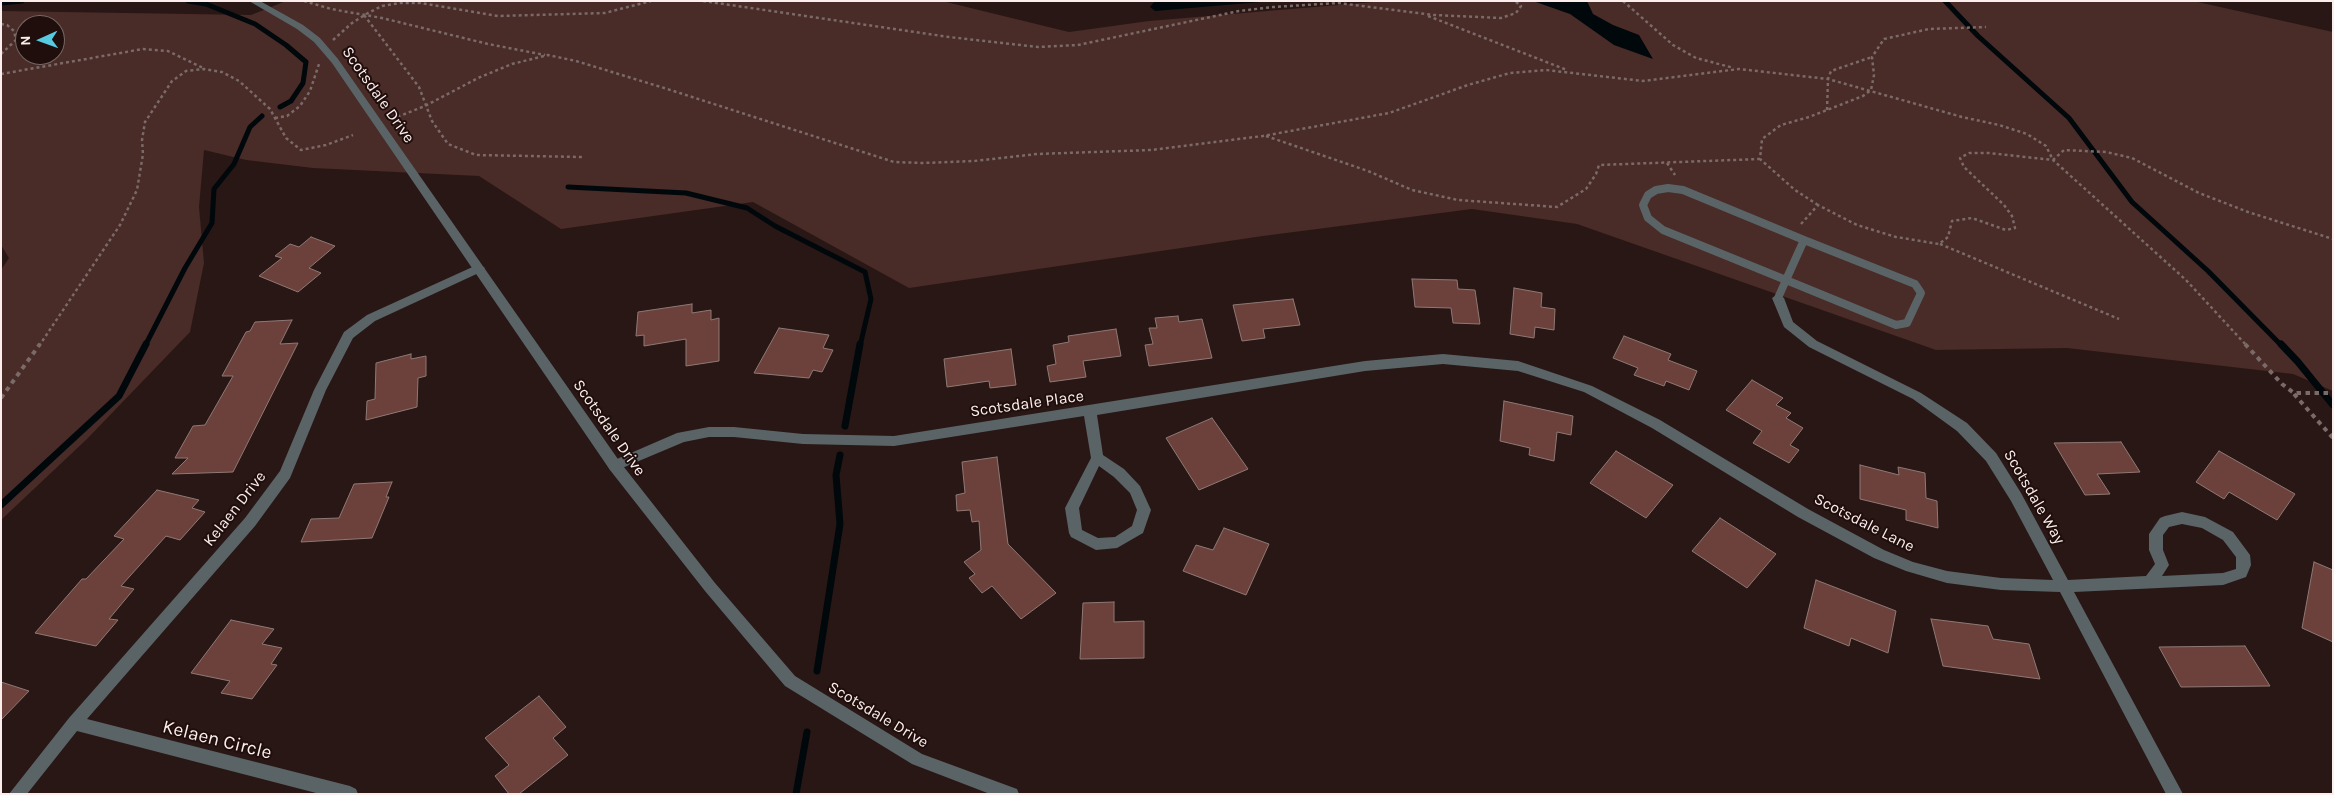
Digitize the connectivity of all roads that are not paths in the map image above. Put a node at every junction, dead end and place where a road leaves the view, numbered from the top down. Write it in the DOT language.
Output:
graph roads {
  1 [pos="255,2"];
  2 [pos="1804,240"];
  3 [pos="479,268"];
  4 [pos="1786,280"];
  5 [pos="1778,298"];
  6 [pos="1448,359"];
  7 [pos="1090,411"];
  8 [pos="1097,458"];
  9 [pos="615,466"];
  10 [pos="2150,582"];
  11 [pos="2064,586"];
  12 [pos="74,724"];
  13 [pos="17,794"];
  14 [pos="350,794"];
  15 [pos="1011,794"];
  16 [pos="2175,794"];
  1 -- 3 [label="street, Scotsdale Drive"];
  2 -- 4 [label="lane"];
  2 -- 4 [label="lane"];
  2 -- 4 [label="lane"];
  3 -- 9 [label="street, Scotsdale Drive"];
  3 -- 12 [label="street, Kelaen Drive"];
  4 -- 5 [label="lane"];
  5 -- 11 [label="street, Scotsdale Way"];
  6 -- 7 [label="street, Scotsdale Place"];
  6 -- 11 [label="street, Scotsdale Lane"];
  7 -- 8 [label="street"];
  7 -- 9 [label="street, Scotsdale Place"];
  8 -- 8 [label="street"];
  9 -- 15 [label="street, Scotsdale Drive"];
  10 -- 10 [label="street"];
  10 -- 11 [label="street"];
  11 -- 16 [label="street"];
  12 -- 13 [label="street, Kelaen Drive"];
  12 -- 14 [label="street, Kelaen Circle"];
}
